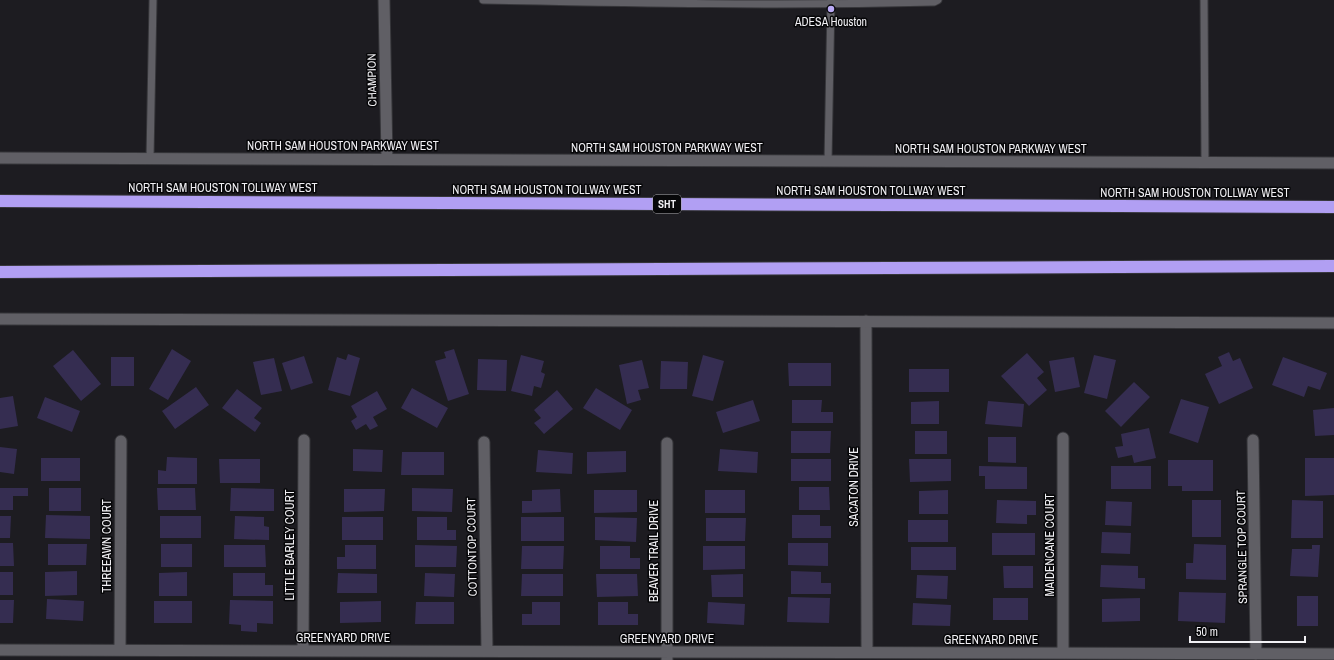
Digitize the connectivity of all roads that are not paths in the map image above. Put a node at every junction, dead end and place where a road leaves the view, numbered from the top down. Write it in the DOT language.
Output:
graph roads {
  1 [pos="153,0"];
  2 [pos="384,0"];
  3 [pos="483,0"];
  4 [pos="938,0"];
  5 [pos="1204,0"];
  6 [pos="654,2"];
  7 [pos="831,2"];
  8 [pos="0,158"];
  9 [pos="150,158"];
  10 [pos="387,159"];
  11 [pos="828,162"];
  12 [pos="1205,163"];
  13 [pos="1334,163"];
  14 [pos="0,201"];
  15 [pos="1334,207"];
  16 [pos="1334,266"];
  17 [pos="0,272"];
  18 [pos="0,319"];
  19 [pos="866,321"];
  20 [pos="1334,323"];
  21 [pos="1063,438"];
  22 [pos="304,440"];
  23 [pos="1253,440"];
  24 [pos="121,441"];
  25 [pos="484,442"];
  26 [pos="667,443"];
  27 [pos="0,650"];
  28 [pos="120,650"];
  29 [pos="303,650"];
  30 [pos="487,651"];
  31 [pos="867,652"];
  32 [pos="1063,653"];
  33 [pos="1256,654"];
  34 [pos="1334,654"];
  35 [pos="667,656"];
  1 -- 9 [label="lane"];
  2 -- 10 [label="street, CHAMPION"];
  3 -- 6 [label="lane"];
  4 -- 7 [label="lane"];
  5 -- 12 [label="lane"];
  6 -- 7 [label="lane"];
  7 -- 11 [label="lane"];
  8 -- 9 [label="street, NORTH SAM HOUSTON PARKWAY WEST"];
  9 -- 10 [label="street, NORTH SAM HOUSTON PARKWAY WEST"];
  10 -- 11 [label="street, NORTH SAM HOUSTON PARKWAY WEST"];
  11 -- 12 [label="street, NORTH SAM HOUSTON PARKWAY WEST"];
  12 -- 13 [label="street, NORTH SAM HOUSTON PARKWAY WEST"];
  14 -- 15 [label="highway, NORTH SAM HOUSTON TOLLWAY WEST / SHT"];
  16 -- 17 [label="highway"];
  18 -- 19 [label="street"];
  19 -- 20 [label="street"];
  19 -- 31 [label="street, SACATON DRIVE"];
  21 -- 32 [label="street, MAIDENCANE COURT"];
  22 -- 29 [label="street, LITTLE BARLEY COURT"];
  23 -- 33 [label="street, SPRANGLE TOP COURT"];
  24 -- 28 [label="street, THREEAWN COURT"];
  25 -- 30 [label="street, COTTONTOP COURT"];
  26 -- 35 [label="street, BEAVER TRAIL DRIVE"];
  27 -- 28 [label="street, GREENYARD DRIVE"];
  28 -- 29 [label="street, GREENYARD DRIVE"];
  29 -- 30 [label="street, GREENYARD DRIVE"];
  30 -- 35 [label="street, GREENYARD DRIVE"];
  31 -- 32 [label="street, GREENYARD DRIVE"];
  31 -- 35 [label="street, GREENYARD DRIVE"];
  32 -- 33 [label="street, GREENYARD DRIVE"];
  33 -- 34 [label="street, GREENYARD DRIVE"];
}
